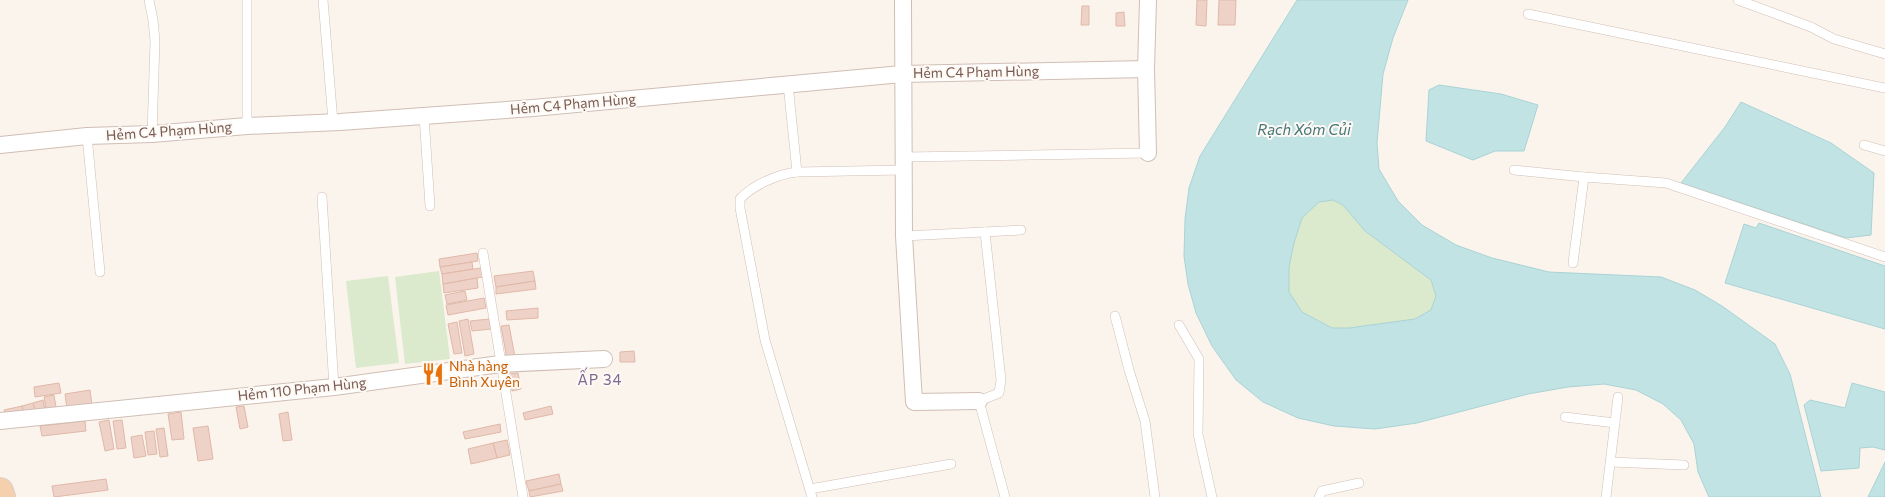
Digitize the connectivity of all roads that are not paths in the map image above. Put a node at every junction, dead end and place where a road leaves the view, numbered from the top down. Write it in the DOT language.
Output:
graph roads {
  1 [pos="149,0"];
  2 [pos="247,0"];
  3 [pos="322,0"];
  4 [pos="903,0"];
  5 [pos="1148,0"];
  6 [pos="1738,0"];
  7 [pos="1528,14"];
  8 [pos="1885,54"];
  9 [pos="1146,70"];
  10 [pos="902,74"];
  11 [pos="788,84"];
  12 [pos="1885,88"];
  13 [pos="424,116"];
  14 [pos="333,122"];
  15 [pos="247,126"];
  16 [pos="152,134"];
  17 [pos="87,136"];
  18 [pos="0,145"];
  19 [pos="1864,145"];
  20 [pos="1885,151"];
  21 [pos="1148,153"];
  22 [pos="903,163"];
  23 [pos="1514,170"];
  24 [pos="797,172"];
  25 [pos="1584,177"];
  26 [pos="322,197"];
  27 [pos="430,206"];
  28 [pos="1021,230"];
  29 [pos="985,232"];
  30 [pos="904,236"];
  31 [pos="484,253"];
  32 [pos="1885,257"];
  33 [pos="1573,263"];
  34 [pos="100,272"];
  35 [pos="1115,316"];
  36 [pos="1179,325"];
  37 [pos="604,359"];
  38 [pos="500,364"];
  39 [pos="334,387"];
  40 [pos="1618,397"];
  41 [pos="979,401"];
  42 [pos="1565,416"];
  43 [pos="0,421"];
  44 [pos="1615,423"];
  45 [pos="1611,462"];
  46 [pos="951,464"];
  47 [pos="1684,465"];
  48 [pos="1359,483"];
  49 [pos="0,490"];
  50 [pos="811,493"];
  51 [pos="2,497"];
  52 [pos="523,497"];
  53 [pos="1005,497"];
  54 [pos="1155,497"];
  55 [pos="1212,497"];
  56 [pos="1319,497"];
  57 [pos="1606,497"];
  1 -- 16 [label="lane"];
  2 -- 15 [label="lane"];
  3 -- 14 [label="lane"];
  4 -- 10 [label="street"];
  5 -- 9 [label="street"];
  6 -- 8 [label="lane"];
  7 -- 12 [label="lane"];
  9 -- 10 [label="street, Hẻm C4 Phạm Hùng"];
  9 -- 21 [label="street"];
  10 -- 11 [label="street, Hẻm C4 Phạm Hùng"];
  10 -- 22 [label="street"];
  11 -- 13 [label="street, Hẻm C4 Phạm Hùng"];
  11 -- 24 [label="lane"];
  13 -- 14 [label="street, Hẻm C4 Phạm Hùng"];
  13 -- 27 [label="lane"];
  14 -- 15 [label="street, Hẻm C4 Phạm Hùng"];
  15 -- 16 [label="street, Hẻm C4 Phạm Hùng"];
  16 -- 17 [label="street, Hẻm C4 Phạm Hùng"];
  17 -- 18 [label="street, Hẻm C4 Phạm Hùng"];
  17 -- 34 [label="lane"];
  19 -- 20 [label="lane"];
  21 -- 22 [label="lane"];
  22 -- 24 [label="lane"];
  22 -- 30 [label="street"];
  23 -- 25 [label="lane"];
  24 -- 50 [label="lane"];
  25 -- 32 [label="lane"];
  25 -- 33 [label="lane"];
  26 -- 39 [label="lane"];
  28 -- 29 [label="lane"];
  29 -- 30 [label="lane"];
  29 -- 41 [label="lane"];
  30 -- 41 [label="street"];
  31 -- 38 [label="lane"];
  35 -- 54 [label="lane"];
  36 -- 55 [label="lane"];
  37 -- 38 [label="street, Hẻm 110 Phạm Hùng"];
  38 -- 39 [label="street, Hẻm 110 Phạm Hùng"];
  38 -- 52 [label="lane"];
  39 -- 43 [label="street, Hẻm 110 Phạm Hùng"];
  40 -- 44 [label="lane"];
  41 -- 53 [label="lane"];
  42 -- 44 [label="lane"];
  44 -- 45 [label="lane"];
  45 -- 47 [label="lane"];
  45 -- 57 [label="lane"];
  46 -- 50 [label="lane"];
  48 -- 56 [label="lane"];
  49 -- 51 [label="main road"];
}
